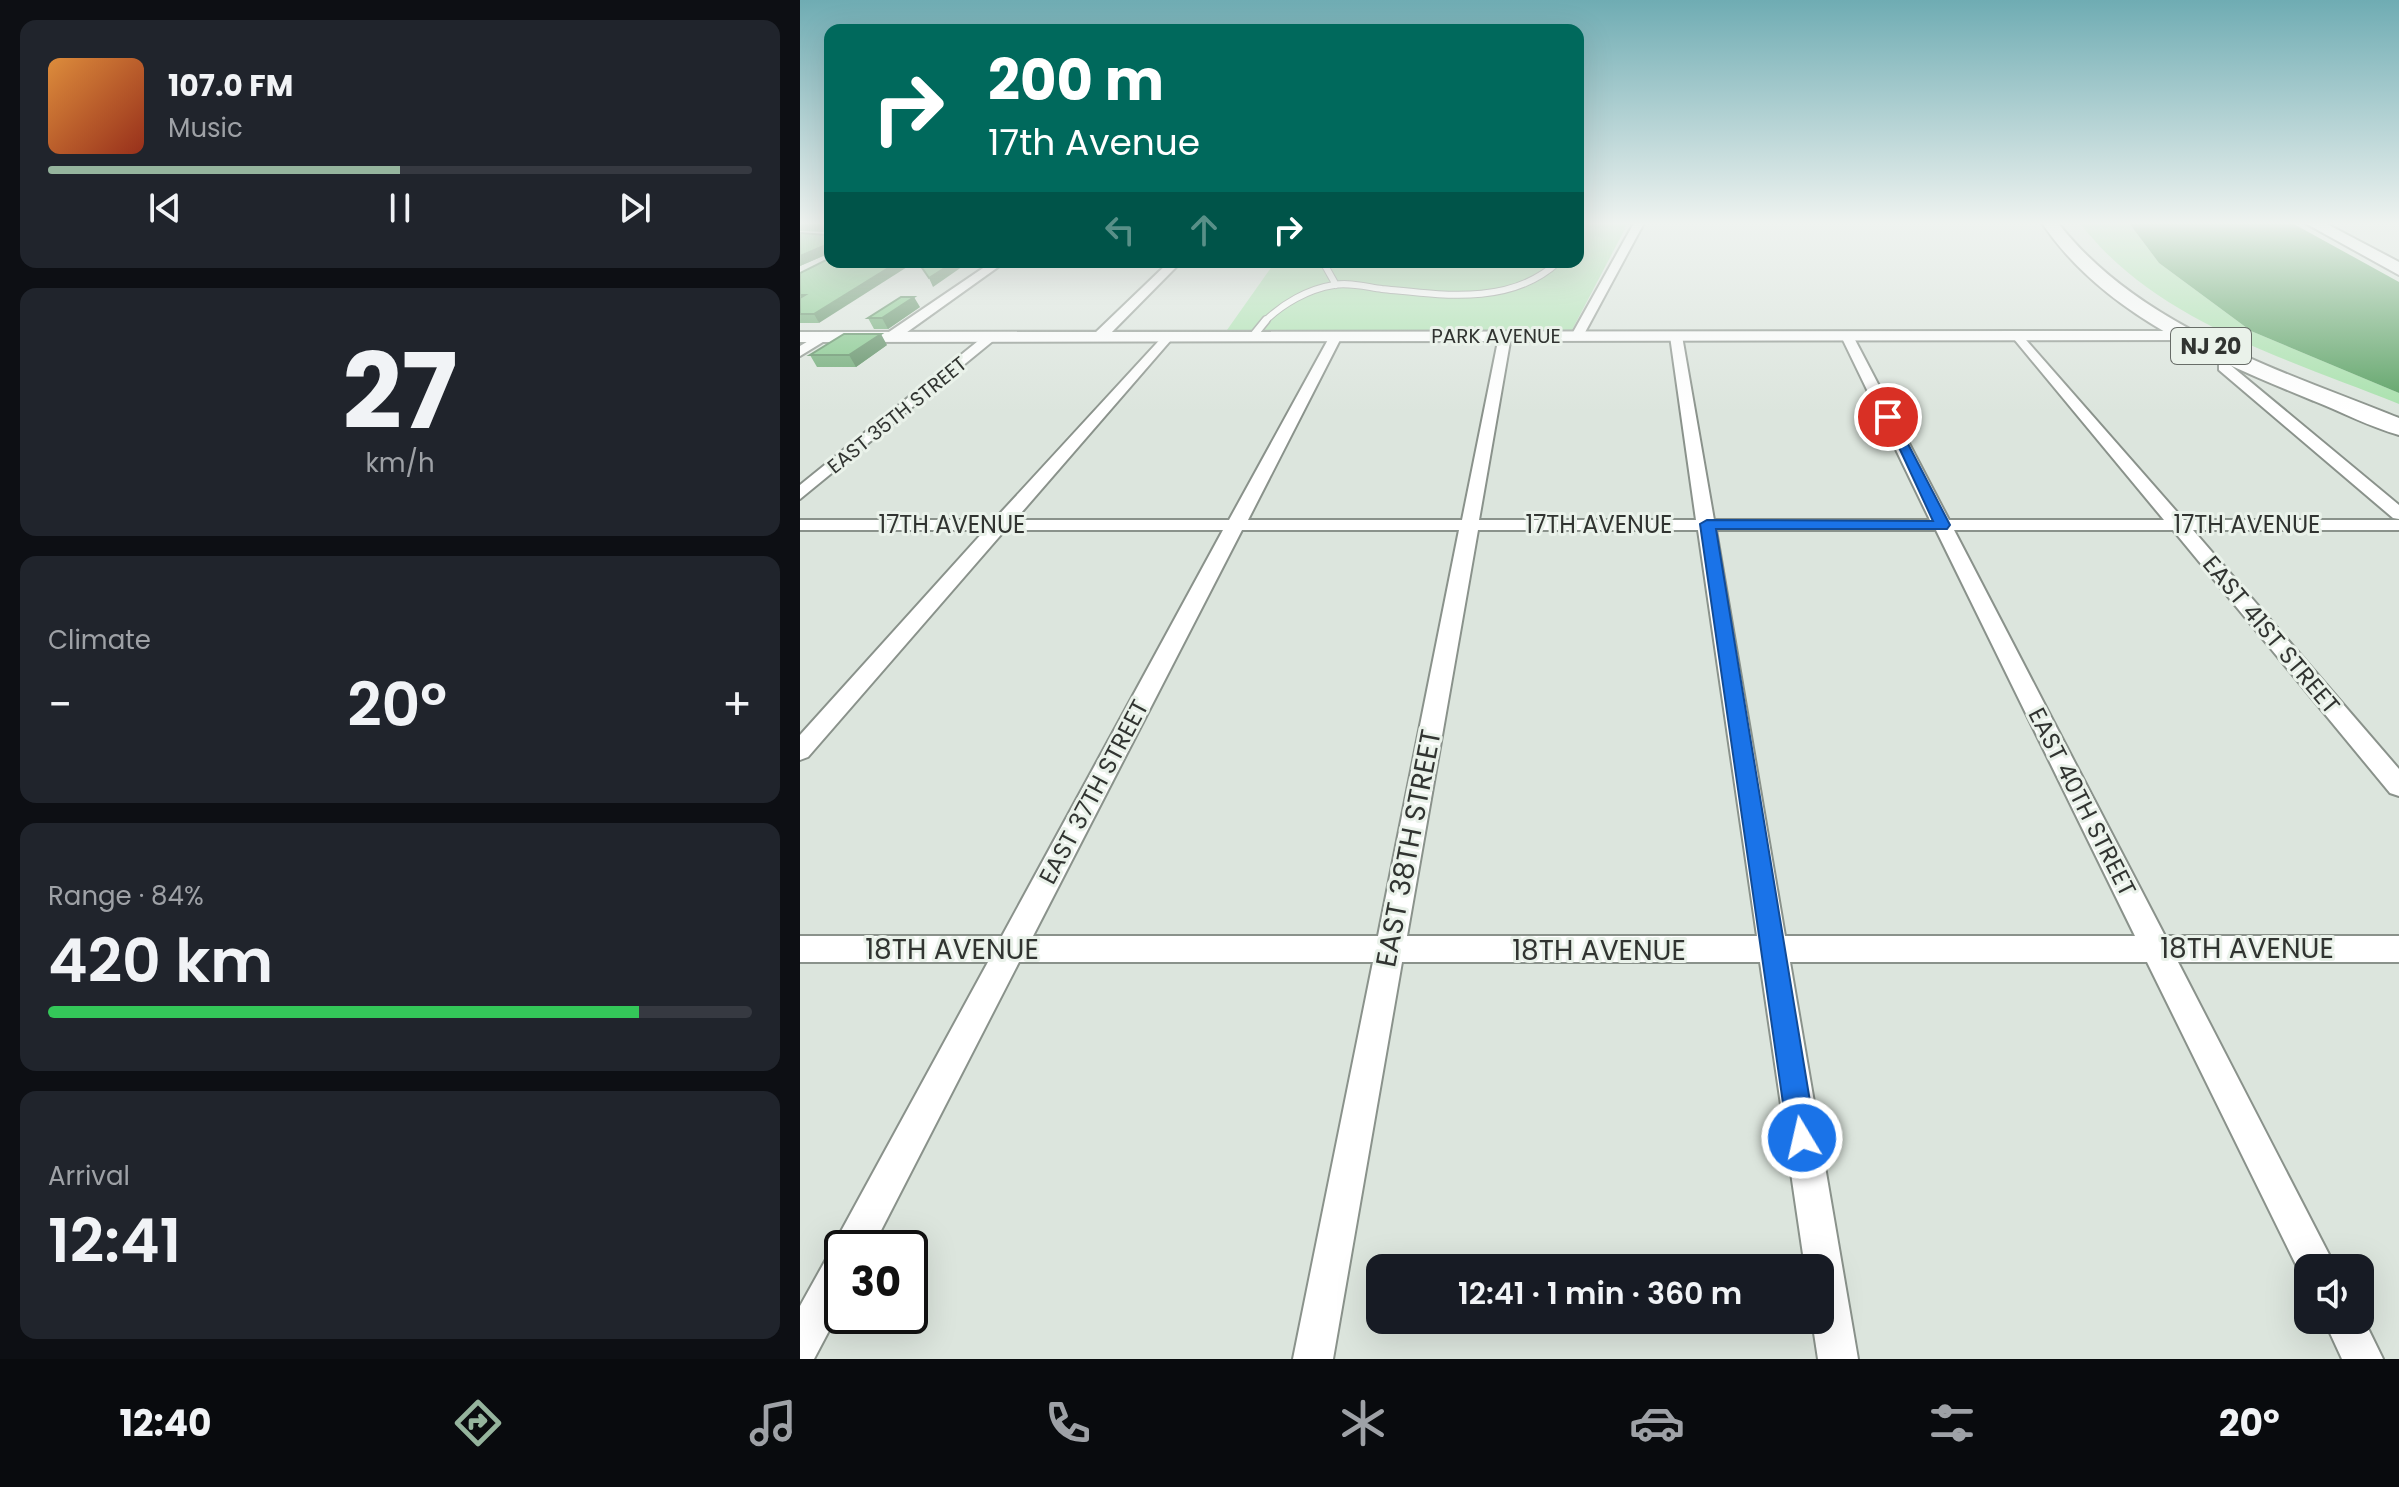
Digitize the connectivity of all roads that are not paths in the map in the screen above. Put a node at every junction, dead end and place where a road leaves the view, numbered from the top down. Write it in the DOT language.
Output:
graph roads {
  1 [pos="964,286"];
  2 [pos="1150,286"];
  3 [pos="1333,286"];
  4 [pos="1351,286"];
  5 [pos="1513,286"];
  6 [pos="1604,286"];
  7 [pos="2111,286"];
  8 [pos="2137,286"];
  9 [pos="993,336"];
  10 [pos="1100,336"];
  11 [pos="1253,336"];
  12 [pos="1336,336"];
  13 [pos="1505,336"];
  14 [pos="1577,336"];
  15 [pos="1676,336"];
  16 [pos="1847,336"];
  17 [pos="2019,336"];
  18 [pos="2193,336"];
  19 [pos="800,337"];
  20 [pos="825,337"];
  21 [pos="891,337"];
  22 [pos="1166,337"];
  23 [pos="800,352"];
  24 [pos="2224,367"];
  25 [pos="2399,414"];
  26 [pos="2399,427"];
  27 [pos="800,494"];
  28 [pos="2399,514"];
  29 [pos="1707,524"];
  30 [pos="800,525"];
  31 [pos="999,525"];
  32 [pos="1469,525"];
  33 [pos="1942,525"];
  34 [pos="2178,525"];
  35 [pos="2399,525"];
  36 [pos="1235,526"];
  37 [pos="800,751"];
  38 [pos="2399,786"];
  39 [pos="2156,948"];
  40 [pos="800,949"];
  41 [pos="1011,949"];
  42 [pos="1772,949"];
  43 [pos="2399,949"];
  44 [pos="1389,950"];
  45 [pos="862,1230"];
  46 [pos="2310,1254"];
  47 [pos="824,1301"];
  48 [pos="2350,1334"];
  49 [pos="800,1346"];
  50 [pos="1313,1359"];
  51 [pos="1838,1359"];
  52 [pos="2363,1359"];
  1 -- 21 [label="street"];
  2 -- 10 [label="street"];
  3 -- 11 [label="lane"];
  4 -- 5 [label="lane"];
  6 -- 14 [label="street"];
  7 -- 18 [label="main road, NJ 20"];
  8 -- 25 [label="main road, NJ 20"];
  9 -- 10 [label="street, PARK AVENUE"];
  9 -- 21 [label="street, PARK AVENUE"];
  9 -- 27 [label="street, EAST 35TH STREET"];
  10 -- 22 [label="street, PARK AVENUE"];
  11 -- 12 [label="street, PARK AVENUE"];
  11 -- 22 [label="street, PARK AVENUE"];
  12 -- 13 [label="street, PARK AVENUE"];
  12 -- 36 [label="street, EAST 37TH STREET"];
  13 -- 14 [label="street, PARK AVENUE"];
  13 -- 32 [label="street, EAST 38TH STREET"];
  14 -- 15 [label="street, PARK AVENUE"];
  15 -- 16 [label="street, PARK AVENUE"];
  15 -- 29 [label="street"];
  16 -- 17 [label="street, PARK AVENUE"];
  16 -- 33 [label="street, EAST 40TH STREET"];
  17 -- 18 [label="street, PARK AVENUE"];
  17 -- 34 [label="street, EAST 41ST STREET"];
  18 -- 26 [label="main road, NJ 20"];
  19 -- 20 [label="street, PARK AVENUE"];
  20 -- 21 [label="street, PARK AVENUE"];
  20 -- 23 [label="street"];
  22 -- 31 [label="street"];
  24 -- 28 [label="street"];
  29 -- 32 [label="street, 17TH AVENUE"];
  29 -- 33 [label="street, 17TH AVENUE"];
  29 -- 42 [label="street"];
  30 -- 31 [label="street, 17TH AVENUE"];
  31 -- 36 [label="street, 17TH AVENUE"];
  31 -- 37 [label="street"];
  32 -- 36 [label="street, 17TH AVENUE"];
  32 -- 44 [label="street, EAST 38TH STREET"];
  33 -- 34 [label="street, 17TH AVENUE"];
  33 -- 39 [label="street, EAST 40TH STREET"];
  34 -- 35 [label="street, 17TH AVENUE"];
  34 -- 38 [label="street, EAST 41ST STREET"];
  36 -- 41 [label="street, EAST 37TH STREET"];
  39 -- 42 [label="street, 18TH AVENUE"];
  39 -- 43 [label="street, 18TH AVENUE"];
  39 -- 46 [label="street, EAST 40TH STREET"];
  40 -- 41 [label="street, 18TH AVENUE"];
  41 -- 44 [label="street, 18TH AVENUE"];
  41 -- 45 [label="street, EAST 37TH STREET"];
  42 -- 44 [label="street, 18TH AVENUE"];
  42 -- 51 [label="street"];
  44 -- 50 [label="street, EAST 38TH STREET"];
  47 -- 49 [label="street"];
  48 -- 52 [label="street"];
}
